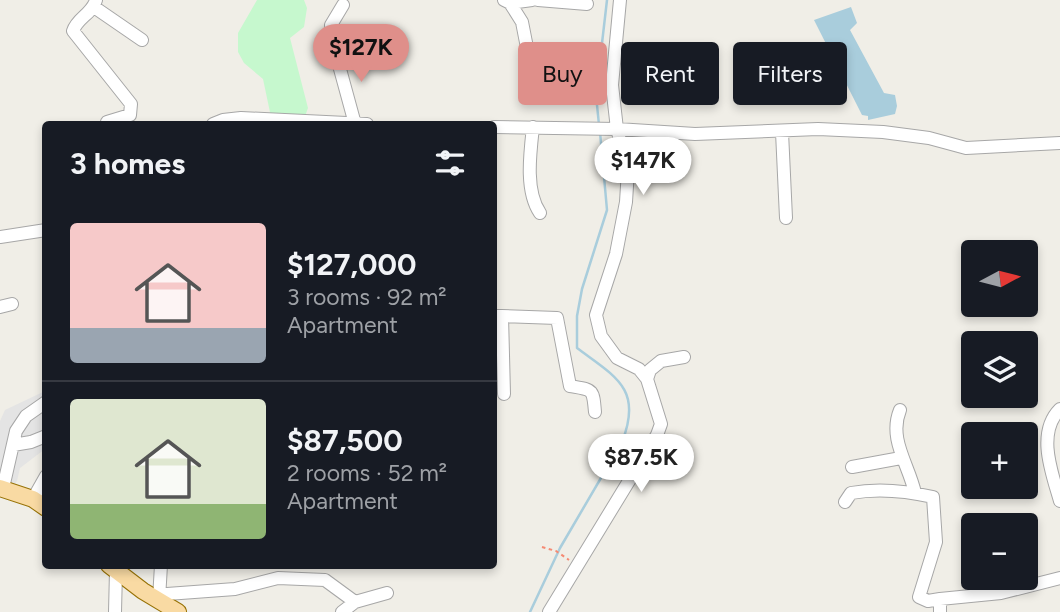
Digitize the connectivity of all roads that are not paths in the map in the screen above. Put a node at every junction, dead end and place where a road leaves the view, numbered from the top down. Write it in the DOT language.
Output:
graph roads {
  1 [pos="532,0"];
  2 [pos="538,0"];
  3 [pos="620,0"];
  4 [pos="507,1"];
  5 [pos="95,4"];
  6 [pos="587,4"];
  7 [pos="343,5"];
  8 [pos="349,37"];
  9 [pos="142,40"];
  10 [pos="525,42"];
  11 [pos="334,47"];
  12 [pos="110,121"];
  13 [pos="220,121"];
  14 [pos="275,121"];
  15 [pos="354,121"];
  16 [pos="497,127"];
  17 [pos="533,127"];
  18 [pos="617,129"];
  19 [pos="782,132"];
  20 [pos="1060,143"];
  21 [pos="540,213"];
  22 [pos="786,218"];
  23 [pos="42,230"];
  24 [pos="1,233"];
  25 [pos="498,316"];
  26 [pos="684,357"];
  27 [pos="647,379"];
  28 [pos="504,394"];
  29 [pos="42,405"];
  30 [pos="900,410"];
  31 [pos="1060,410"];
  32 [pos="595,412"];
  33 [pos="42,438"];
  34 [pos="13,445"];
  35 [pos="901,458"];
  36 [pos="852,467"];
  37 [pos="1,488"];
  38 [pos="915,493"];
  39 [pos="1060,501"];
  40 [pos="845,502"];
  41 [pos="39,503"];
  42 [pos="112,569"];
  43 [pos="113,569"];
  44 [pos="161,569"];
  45 [pos="277,572"];
  46 [pos="1060,578"];
  47 [pos="387,593"];
  48 [pos="159,599"];
  49 [pos="355,602"];
  50 [pos="940,606"];
  51 [pos="114,612"];
  52 [pos="178,612"];
  53 [pos="342,612"];
  54 [pos="549,612"];
  1 -- 4 [label="street"];
  2 -- 6 [label="street"];
  3 -- 18 [label="street"];
  4 -- 10 [label="street"];
  5 -- 9 [label="street"];
  5 -- 12 [label="street"];
  7 -- 11 [label="street"];
  8 -- 11 [label="street"];
  11 -- 15 [label="street"];
  13 -- 14 [label="street"];
  16 -- 17 [label="street"];
  17 -- 18 [label="street"];
  17 -- 21 [label="street"];
  18 -- 19 [label="street"];
  18 -- 27 [label="street"];
  19 -- 20 [label="street"];
  19 -- 22 [label="street"];
  23 -- 24 [label="street"];
  25 -- 28 [label="street"];
  25 -- 32 [label="street"];
  26 -- 27 [label="street"];
  27 -- 54 [label="street"];
  29 -- 34 [label="street"];
  30 -- 35 [label="street"];
  31 -- 39 [label="street"];
  33 -- 34 [label="street"];
  34 -- 37 [label="street"];
  35 -- 36 [label="street"];
  35 -- 38 [label="street"];
  37 -- 41 [label="main road"];
  38 -- 40 [label="street"];
  38 -- 50 [label="street"];
  42 -- 51 [label="street"];
  43 -- 48 [label="main road"];
  44 -- 48 [label="street"];
  45 -- 48 [label="street"];
  45 -- 49 [label="street"];
  46 -- 50 [label="street"];
  47 -- 49 [label="street"];
  48 -- 52 [label="main road"];
  49 -- 53 [label="street"];
}
